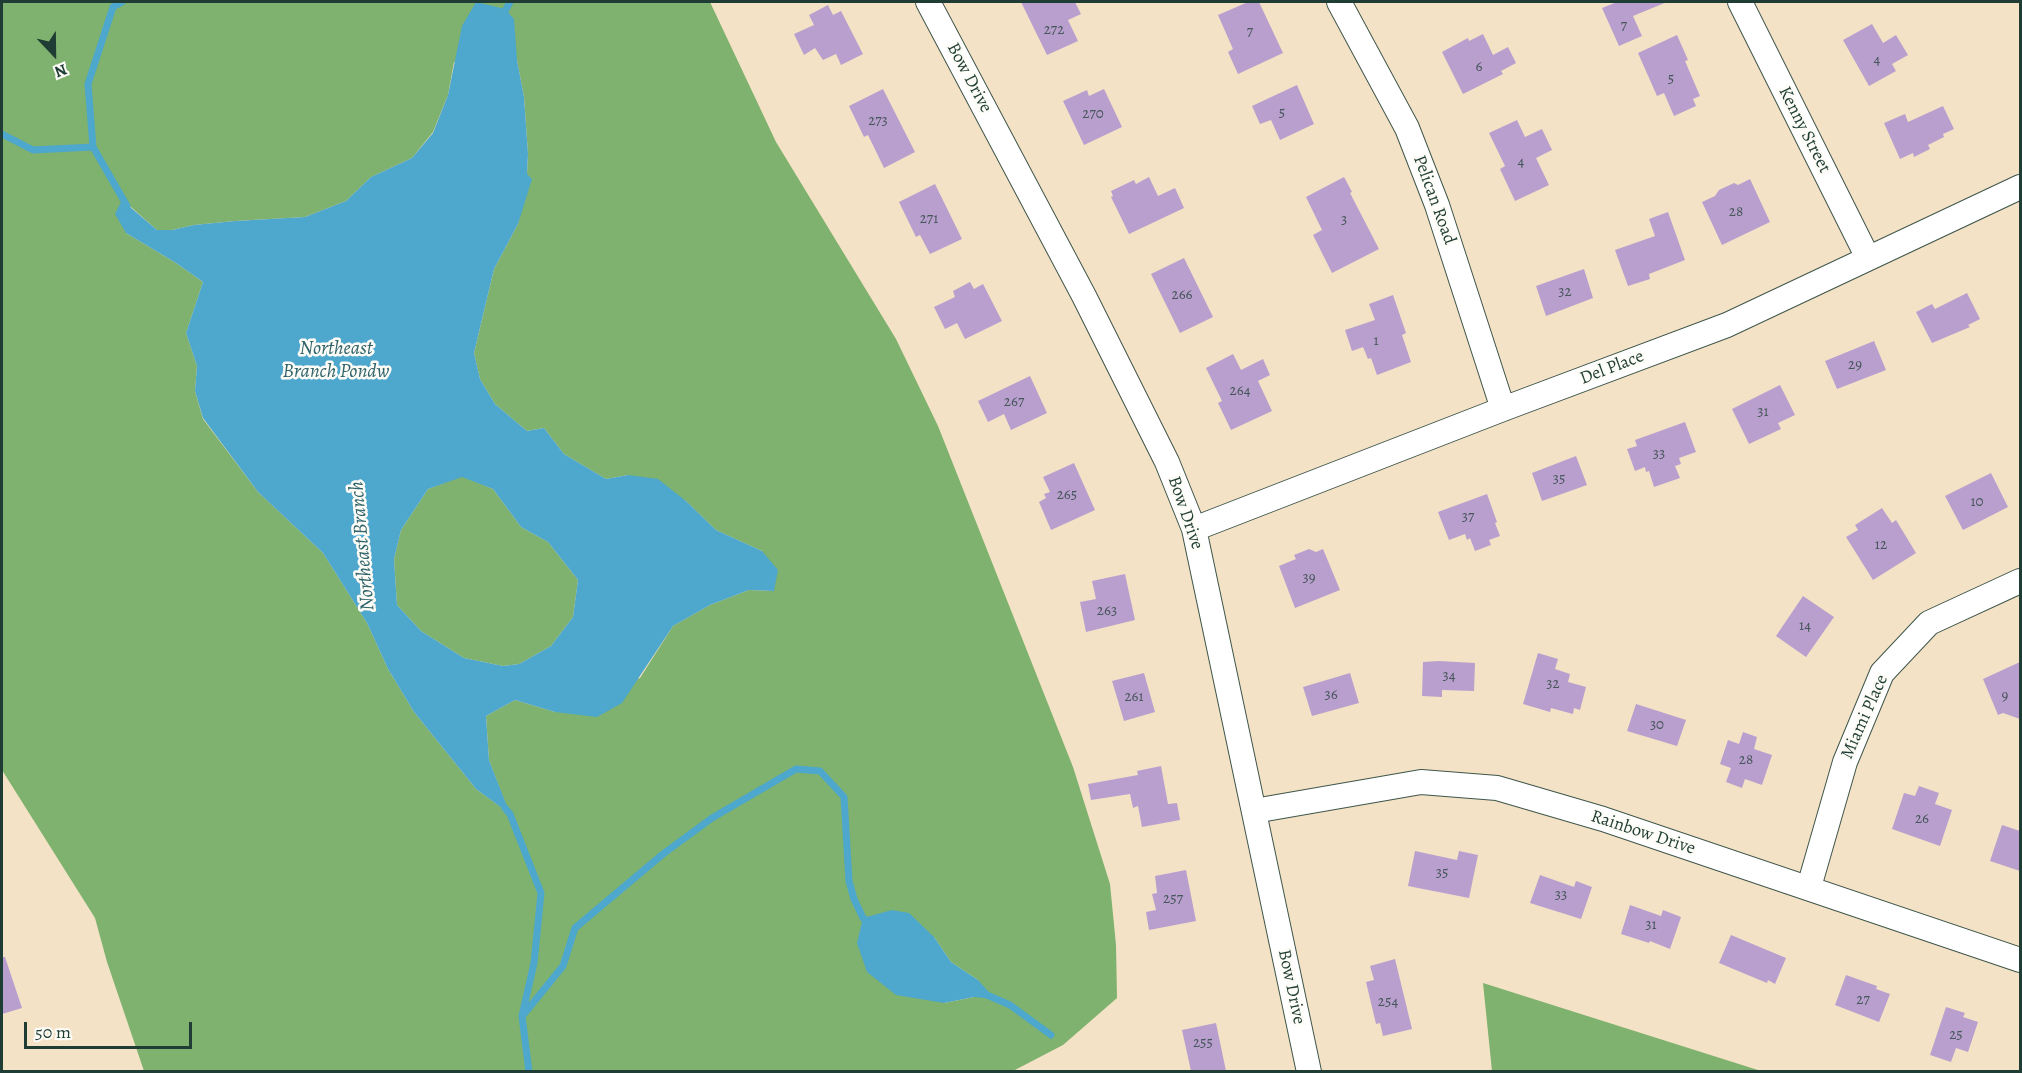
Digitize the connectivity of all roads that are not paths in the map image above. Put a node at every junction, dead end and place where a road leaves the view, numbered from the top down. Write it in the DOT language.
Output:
graph roads {
  1 [pos="928,2"];
  2 [pos="1339,2"];
  3 [pos="1740,2"];
  4 [pos="2020,187"];
  5 [pos="1868,258"];
  6 [pos="1503,409"];
  7 [pos="1194,529"];
  8 [pos="2020,581"];
  9 [pos="1254,811"];
  10 [pos="1809,887"];
  11 [pos="2020,960"];
  12 [pos="1309,1071"];
  1 -- 7 [label="street, Bow Drive"];
  2 -- 6 [label="street, Pelican Road"];
  3 -- 5 [label="street, Kenny Street"];
  4 -- 5 [label="street, Del Place"];
  5 -- 6 [label="street, Del Place"];
  6 -- 7 [label="street, Del Place"];
  7 -- 9 [label="street, Bow Drive"];
  8 -- 10 [label="street, Miami Place"];
  9 -- 10 [label="street, Rainbow Drive"];
  9 -- 12 [label="street, Bow Drive"];
  10 -- 11 [label="street, Rainbow Drive"];
}
